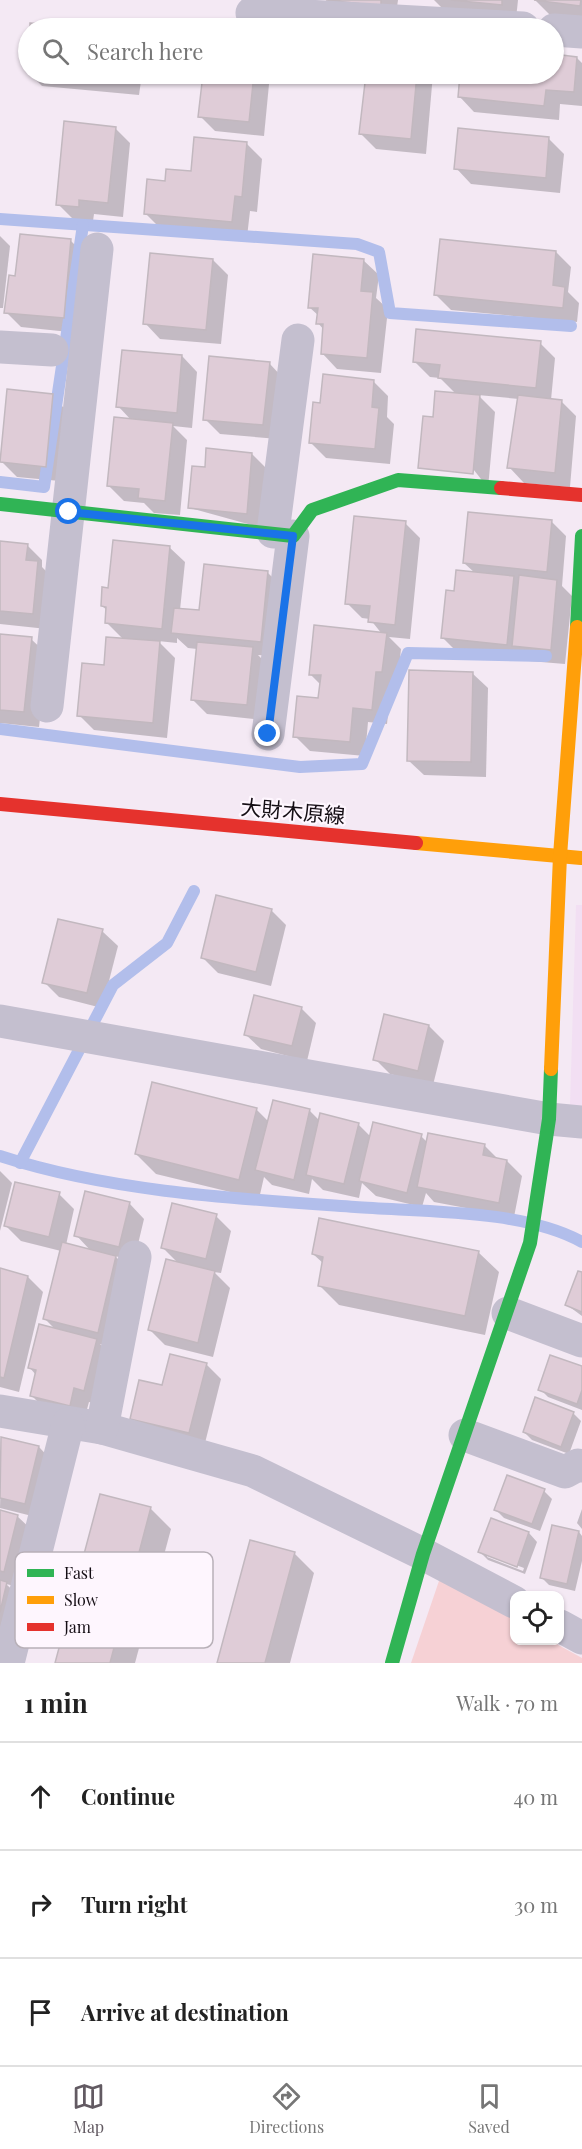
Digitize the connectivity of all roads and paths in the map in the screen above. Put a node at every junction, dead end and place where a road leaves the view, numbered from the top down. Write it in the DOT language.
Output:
graph roads {
  1 [pos="252,13"];
  2 [pos="342,18"];
  3 [pos="564,31"];
  4 [pos="582,32"];
  5 [pos="97,249"];
  6 [pos="298,340"];
  7 [pos="0,347"];
  8 [pos="52,350"];
  9 [pos="582,495"];
  10 [pos="0,504"];
  11 [pos="69,512"];
  12 [pos="283,534"];
  13 [pos="582,536"];
  14 [pos="47,706"];
  15 [pos="577,713"];
  16 [pos="268,734"];
  17 [pos="0,804"];
  18 [pos="560,856"];
  19 [pos="582,858"];
  20 [pos="0,1021"];
  21 [pos="549,1119"];
  22 [pos="582,1122"];
  23 [pos="135,1257"];
  24 [pos="508,1314"];
  25 [pos="582,1341"];
  26 [pos="0,1411"];
  27 [pos="68,1424"];
  28 [pos="102,1428"];
  29 [pos="465,1435"];
  30 [pos="582,1466"];
  31 [pos="36,1552"];
  32 [pos="423,1554"];
  33 [pos="510,1600"];
  34 [pos="564,1628"];
  35 [pos="15,1635"];
  36 [pos="582,1638"];
  37 [pos="8,1663"];
  38 [pos="392,1663"];
  1 -- 2 [label="street"];
  3 -- 4 [label="street"];
  5 -- 11 [label="street"];
  6 -- 12 [label="street"];
  7 -- 8 [label="street"];
  9 -- 12 [label="street"];
  10 -- 11 [label="street"];
  11 -- 12 [label="street"];
  11 -- 14 [label="street"];
  12 -- 16 [label="street"];
  13 -- 15 [label="street"];
  15 -- 18 [label="street"];
  17 -- 18 [label="street, 大財木原線"];
  18 -- 19 [label="street, 大財木原線"];
  18 -- 21 [label="street"];
  20 -- 21 [label="street"];
  21 -- 22 [label="street"];
  21 -- 24 [label="street"];
  23 -- 28 [label="street"];
  24 -- 25 [label="street"];
  24 -- 29 [label="street"];
  26 -- 27 [label="street"];
  27 -- 28 [label="street"];
  27 -- 31 [label="street"];
  28 -- 32 [label="street"];
  29 -- 30 [label="street"];
  29 -- 32 [label="street"];
  32 -- 33 [label="street"];
  32 -- 38 [label="street"];
  34 -- 36 [label="street"];
  35 -- 37 [label="street"];
}
